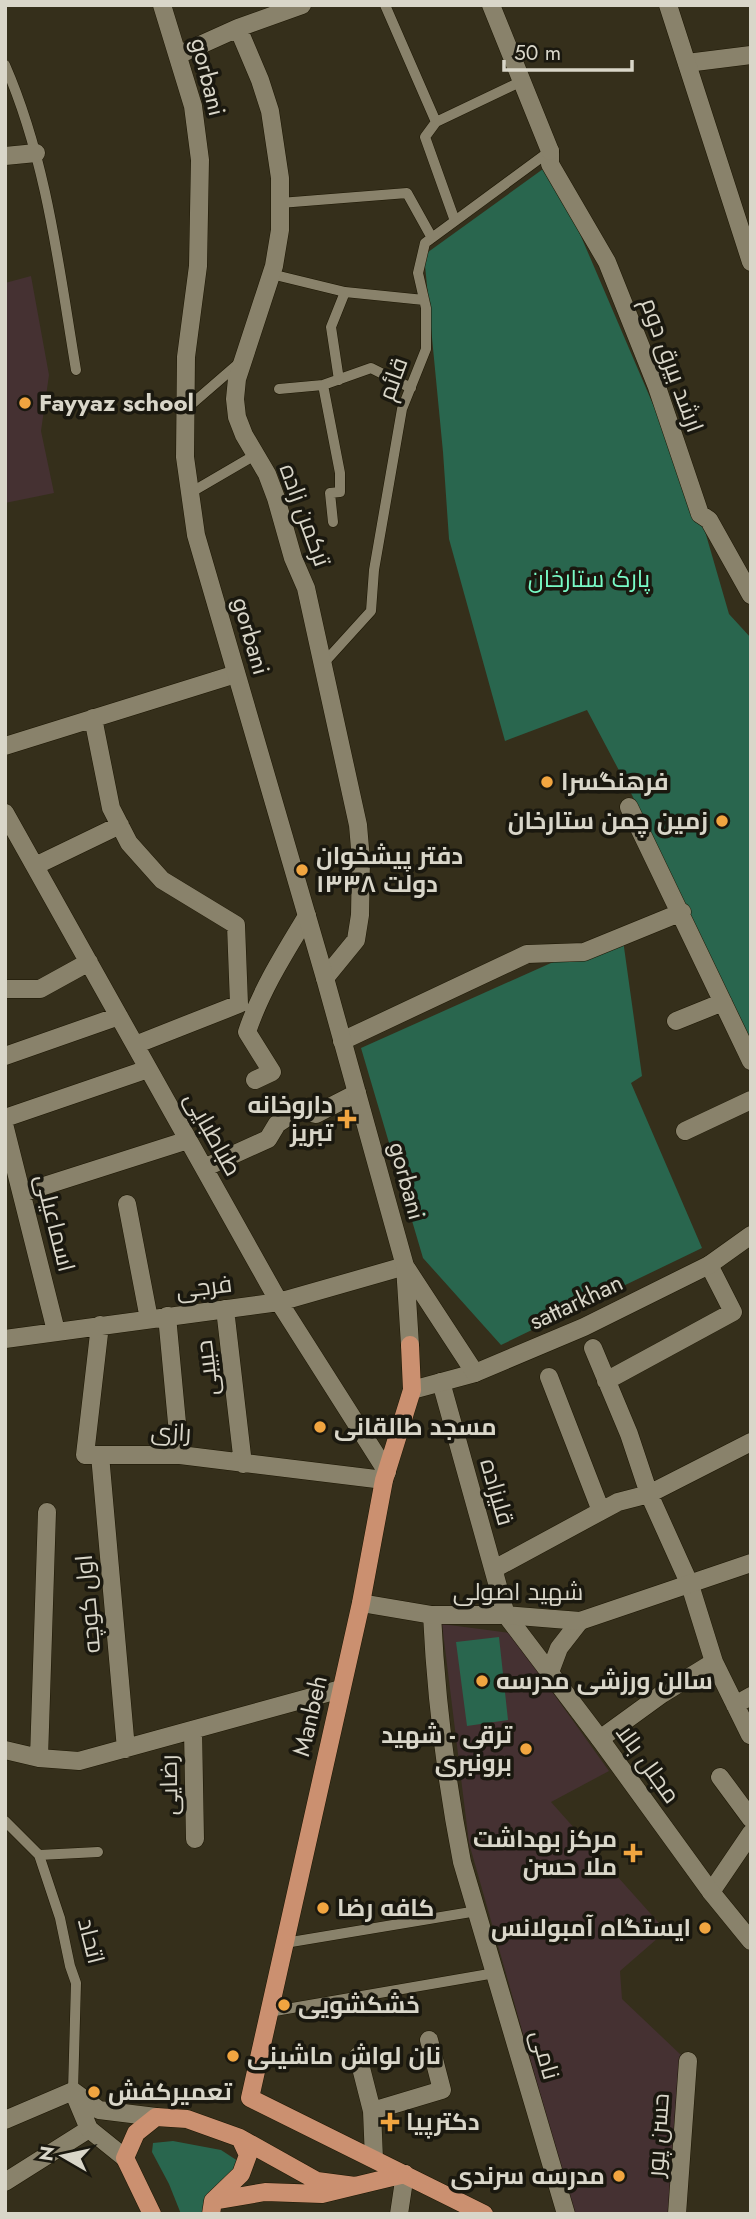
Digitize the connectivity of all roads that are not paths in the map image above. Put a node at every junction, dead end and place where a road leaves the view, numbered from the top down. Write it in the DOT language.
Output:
graph roads {
  1 [pos="162,5"];
  2 [pos="302,5"];
  3 [pos="385,5"];
  4 [pos="491,5"];
  5 [pos="668,5"];
  6 [pos="238,28"];
  7 [pos="178,55"];
  8 [pos="751,55"];
  9 [pos="687,63"];
  10 [pos="5,65"];
  11 [pos="522,81"];
  12 [pos="436,122"];
  13 [pos="550,151"];
  14 [pos="36,153"];
  15 [pos="5,156"];
  16 [pos="281,203"];
  17 [pos="455,221"];
  18 [pos="432,238"];
  19 [pos="751,262"];
  20 [pos="271,274"];
  21 [pos="345,292"];
  22 [pos="424,300"];
  23 [pos="245,358"];
  24 [pos="76,370"];
  25 [pos="339,380"];
  26 [pos="323,386"];
  27 [pos="411,387"];
  28 [pos="279,389"];
  29 [pos="186,409"];
  30 [pos="255,455"];
  31 [pos="190,493"];
  32 [pos="333,522"];
  33 [pos="751,595"];
  34 [pos="321,665"];
  35 [pos="236,674"];
  36 [pos="93,718"];
  37 [pos="5,746"];
  38 [pos="629,807"];
  39 [pos="5,813"];
  40 [pos="120,825"];
  41 [pos="35,866"];
  42 [pos="681,912"];
  43 [pos="307,916"];
  44 [pos="89,962"];
  45 [pos="325,978"];
  46 [pos="5,989"];
  47 [pos="723,1002"];
  48 [pos="247,1005"];
  49 [pos="119,1016"];
  50 [pos="676,1021"];
  51 [pos="342,1041"];
  52 [pos="135,1045"];
  53 [pos="5,1056"];
  54 [pos="751,1061"];
  55 [pos="148,1069"];
  56 [pos="254,1080"];
  57 [pos="357,1093"];
  58 [pos="751,1100"];
  59 [pos="5,1118"];
  60 [pos="5,1128"];
  61 [pos="685,1131"];
  62 [pos="188,1140"];
  63 [pos="204,1168"];
  64 [pos="22,1193"];
  65 [pos="127,1204"];
  66 [pos="751,1235"];
  67 [pos="709,1265"];
  68 [pos="405,1266"];
  69 [pos="279,1302"];
  70 [pos="225,1309"];
  71 [pos="158,1318"];
  72 [pos="100,1325"];
  73 [pos="57,1331"];
  74 [pos="5,1339"];
  75 [pos="410,1345"];
  76 [pos="593,1348"];
  77 [pos="475,1373"];
  78 [pos="549,1377"];
  79 [pos="607,1381"];
  80 [pos="441,1382"];
  81 [pos="412,1390"];
  82 [pos="751,1442"];
  83 [pos="100,1455"];
  84 [pos="180,1455"];
  85 [pos="243,1464"];
  86 [pos="386,1476"];
  87 [pos="649,1494"];
  88 [pos="601,1511"];
  89 [pos="47,1512"];
  90 [pos="751,1563"];
  91 [pos="494,1569"];
  92 [pos="690,1585"];
  93 [pos="361,1603"];
  94 [pos="432,1615"];
  95 [pos="506,1615"];
  96 [pos="580,1621"];
  97 [pos="714,1662"];
  98 [pos="550,1672"];
  99 [pos="341,1689"];
  100 [pos="743,1700"];
  101 [pos="193,1730"];
  102 [pos="750,1735"];
  103 [pos="600,1739"];
  104 [pos="126,1749"];
  105 [pos="5,1750"];
  106 [pos="39,1758"];
  107 [pos="720,1777"];
  108 [pos="751,1819"];
  109 [pos="5,1821"];
  110 [pos="751,1833"];
  111 [pos="195,1839"];
  112 [pos="99,1853"];
  113 [pos="39,1855"];
  114 [pos="711,1892"];
  115 [pos="477,1911"];
  116 [pos="751,1941"];
  117 [pos="285,1943"];
  118 [pos="495,1973"];
  119 [pos="270,2012"];
  120 [pos="429,2040"];
  121 [pos="358,2056"];
  122 [pos="688,2060"];
  123 [pos="73,2091"];
  124 [pos="372,2111"];
  125 [pos="156,2117"];
  126 [pos="5,2120"];
  127 [pos="89,2130"];
  128 [pos="240,2137"];
  129 [pos="125,2158"];
  130 [pos="374,2159"];
  131 [pos="405,2174"];
  132 [pos="5,2182"];
  133 [pos="355,2186"];
  134 [pos="212,2207"];
  135 [pos="152,2214"];
  136 [pos="400,2214"];
  137 [pos="484,2214"];
  138 [pos="566,2214"];
  139 [pos="677,2214"];
  1 -- 7 [label="street, gorbani"];
  2 -- 6 [label="street"];
  3 -- 12 [label="lane"];
  4 -- 11 [label="street, ارشد بیرق دوم"];
  5 -- 9 [label="street"];
  6 -- 7 [label="street"];
  6 -- 16 [label="street, ترکمن زاده"];
  7 -- 29 [label="street, gorbani"];
  8 -- 9 [label="street"];
  9 -- 19 [label="street"];
  10 -- 14 [label="lane"];
  11 -- 12 [label="lane"];
  11 -- 13 [label="street, ارشد بیرق دوم"];
  12 -- 17 [label="lane"];
  13 -- 17 [label="lane"];
  13 -- 33 [label="street, ارشد بیرق دوم"];
  14 -- 15 [label="street"];
  14 -- 24 [label="lane"];
  16 -- 18 [label="lane"];
  16 -- 20 [label="street, ترکمن زاده"];
  17 -- 18 [label="lane"];
  18 -- 22 [label="lane, قائم"];
  20 -- 21 [label="lane"];
  20 -- 23 [label="street, ترکمن زاده"];
  21 -- 22 [label="lane"];
  21 -- 25 [label="lane"];
  22 -- 27 [label="lane, قائم"];
  23 -- 29 [label="lane"];
  23 -- 30 [label="street, ترکمن زاده"];
  25 -- 26 [label="lane"];
  25 -- 27 [label="lane"];
  26 -- 28 [label="lane"];
  26 -- 32 [label="lane"];
  27 -- 34 [label="lane, قائم"];
  29 -- 31 [label="street, gorbani"];
  30 -- 31 [label="lane"];
  30 -- 34 [label="street, ترکمن زاده"];
  31 -- 35 [label="street, gorbani"];
  34 -- 45 [label="street, ترکمن زاده"];
  35 -- 36 [label="street"];
  35 -- 43 [label="street, gorbani"];
  36 -- 37 [label="street"];
  36 -- 40 [label="street"];
  38 -- 42 [label="street"];
  39 -- 41 [label="street, طباطبایی"];
  40 -- 41 [label="street"];
  40 -- 48 [label="street"];
  41 -- 44 [label="street, طباطبایی"];
  42 -- 47 [label="street"];
  42 -- 51 [label="street"];
  43 -- 45 [label="street, gorbani"];
  43 -- 48 [label="street"];
  44 -- 46 [label="street"];
  44 -- 49 [label="street, طباطبایی"];
  45 -- 51 [label="street, gorbani"];
  47 -- 50 [label="street"];
  47 -- 54 [label="street"];
  48 -- 52 [label="street"];
  48 -- 56 [label="street"];
  49 -- 52 [label="street, طباطبایی"];
  49 -- 53 [label="street"];
  51 -- 57 [label="street, gorbani"];
  52 -- 55 [label="street, طباطبایی"];
  55 -- 59 [label="street"];
  55 -- 62 [label="street, طباطبایی"];
  57 -- 63 [label="street"];
  57 -- 68 [label="street, gorbani"];
  58 -- 61 [label="street"];
  60 -- 64 [label="street, اسماعیلی"];
  62 -- 63 [label="street, طباطبایی"];
  62 -- 64 [label="street"];
  63 -- 69 [label="street, طباطبایی"];
  64 -- 73 [label="street, اسماعیلی"];
  65 -- 71 [label="street"];
  66 -- 67 [label="street, sattarkhan"];
  67 -- 77 [label="street, sattarkhan"];
  67 -- 79 [label="street"];
  68 -- 69 [label="street, فرجی"];
  68 -- 75 [label="street"];
  68 -- 77 [label="street"];
  69 -- 70 [label="street, فرجی"];
  69 -- 86 [label="street, طباطبایی"];
  70 -- 71 [label="street, فرجی"];
  70 -- 85 [label="street, حبیبی"];
  71 -- 72 [label="street, فرجی"];
  71 -- 84 [label="street"];
  72 -- 73 [label="street, فرجی"];
  72 -- 83 [label="street"];
  73 -- 74 [label="street, فرجی"];
  75 -- 81 [label="main road, Manbeh"];
  76 -- 79 [label="street"];
  77 -- 80 [label="street, sattarkhan"];
  78 -- 88 [label="street"];
  79 -- 87 [label="street"];
  80 -- 81 [label="street, sattarkhan"];
  80 -- 91 [label="street, قلیزاده"];
  81 -- 86 [label="main road, Manbeh"];
  82 -- 87 [label="street"];
  83 -- 84 [label="street, رازی"];
  83 -- 104 [label="street, اول کوچه"];
  84 -- 85 [label="street, رازی"];
  85 -- 86 [label="street, رازی"];
  86 -- 93 [label="main road, Manbeh"];
  87 -- 88 [label="street"];
  87 -- 92 [label="street"];
  88 -- 91 [label="street"];
  89 -- 106 [label="street"];
  90 -- 92 [label="street, شهید اصولی"];
  91 -- 95 [label="street, قلیزاده"];
  92 -- 96 [label="street, شهید اصولی"];
  92 -- 97 [label="street"];
  93 -- 94 [label="street, شهید اصولی"];
  93 -- 99 [label="main road, Manbeh"];
  94 -- 95 [label="street, شهید اصولی"];
  94 -- 115 [label="street, نامی"];
  95 -- 96 [label="street, شهید اصولی"];
  95 -- 98 [label="street, مجلل بالا"];
  96 -- 98 [label="street"];
  97 -- 100 [label="street"];
  97 -- 103 [label="street"];
  98 -- 103 [label="street, مجلل بالا"];
  99 -- 101 [label="street"];
  99 -- 117 [label="main road, Manbeh"];
  100 -- 102 [label="street"];
  101 -- 104 [label="street"];
  101 -- 111 [label="street, رضایی"];
  103 -- 114 [label="street, مجلل بالا"];
  104 -- 106 [label="street"];
  105 -- 106 [label="street"];
  107 -- 108 [label="street"];
  109 -- 113 [label="lane, اتحاد"];
  110 -- 114 [label="street"];
  112 -- 113 [label="lane"];
  113 -- 123 [label="lane, اتحاد"];
  114 -- 116 [label="street, مجلل بالا"];
  115 -- 117 [label="lane"];
  115 -- 118 [label="street, نامی"];
  117 -- 119 [label="main road, Manbeh"];
  118 -- 119 [label="lane"];
  118 -- 138 [label="street, نامی"];
  119 -- 130 [label="main road, Manbeh"];
  120 -- 124 [label="street"];
  121 -- 124 [label="street"];
  122 -- 139 [label="street, حسن پور"];
  123 -- 125 [label="street"];
  123 -- 126 [label="street"];
  123 -- 127 [label="street, اتحاد"];
  124 -- 130 [label="street"];
  125 -- 128 [label="main road"];
  125 -- 129 [label="main road"];
  127 -- 129 [label="street, اتحاد"];
  127 -- 132 [label="street"];
  128 -- 133 [label="main road"];
  128 -- 134 [label="main road"];
  129 -- 135 [label="main road"];
  130 -- 131 [label="main road"];
  131 -- 133 [label="main road"];
  131 -- 136 [label="street"];
  131 -- 137 [label="main road"];
  133 -- 134 [label="main road"];
}
